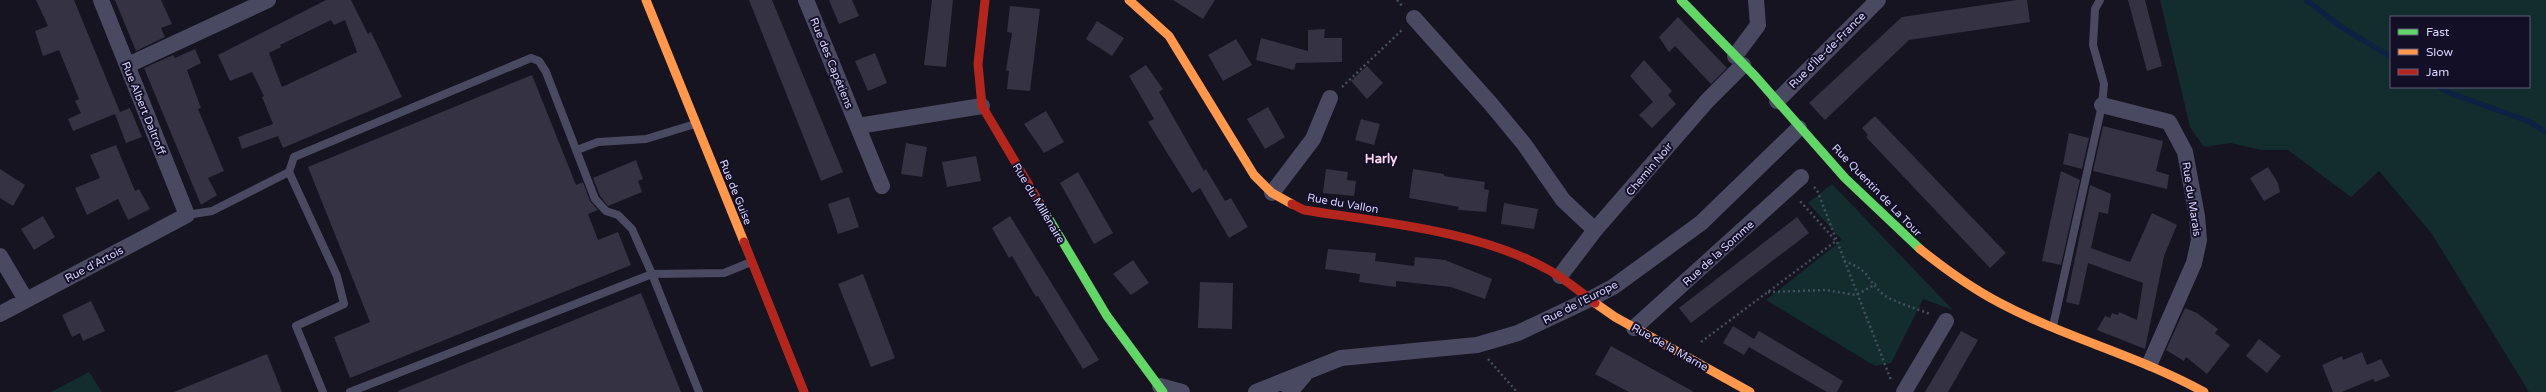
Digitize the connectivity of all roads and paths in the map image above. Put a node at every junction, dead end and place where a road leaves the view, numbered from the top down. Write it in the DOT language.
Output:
graph roads {
  1 [pos="102,0"];
  2 [pos="268,0"];
  3 [pos="646,0"];
  4 [pos="806,0"];
  5 [pos="985,0"];
  6 [pos="1129,0"];
  7 [pos="1681,0"];
  8 [pos="1756,0"];
  9 [pos="1878,0"];
  10 [pos="2100,0"];
  11 [pos="1414,18"];
  12 [pos="1739,61"];
  13 [pos="128,66"];
  14 [pos="1330,98"];
  15 [pos="1777,101"];
  16 [pos="2102,105"];
  17 [pos="982,106"];
  18 [pos="696,123"];
  19 [pos="858,126"];
  20 [pos="1799,128"];
  21 [pos="577,150"];
  22 [pos="289,172"];
  23 [pos="1801,177"];
  24 [pos="882,186"];
  25 [pos="1788,189"];
  26 [pos="1272,193"];
  27 [pos="188,215"];
  28 [pos="1595,230"];
  29 [pos="1836,241"];
  30 [pos="0,256"];
  31 [pos="752,261"];
  32 [pos="1844,261"];
  33 [pos="652,274"];
  34 [pos="1560,276"];
  35 [pos="1876,284"];
  36 [pos="1768,292"];
  37 [pos="1856,295"];
  38 [pos="1592,298"];
  39 [pos="26,300"];
  40 [pos="0,314"];
  41 [pos="1946,321"];
  42 [pos="2053,326"];
  43 [pos="1634,328"];
  44 [pos="1477,345"];
  45 [pos="1684,355"];
  46 [pos="2150,363"];
  47 [pos="1310,369"];
  48 [pos="1899,388"];
  49 [pos="1161,389"];
  50 [pos="323,392"];
  51 [pos="350,392"];
  52 [pos="698,392"];
  53 [pos="804,392"];
  54 [pos="1182,392"];
  55 [pos="1256,392"];
  56 [pos="1290,392"];
  57 [pos="1518,392"];
  58 [pos="1750,392"];
  59 [pos="2204,392"];
  1 -- 13 [label="street, Rue Albert Daltroff"];
  2 -- 13 [label="street"];
  3 -- 18 [label="street, Rue de Guise"];
  4 -- 19 [label="street, Rue des Capétiens"];
  5 -- 17 [label="street, Rue du Millénaire"];
  6 -- 26 [label="street, Rue du Vallon"];
  7 -- 12 [label="street, Rue Quentin de La Tour"];
  8 -- 12 [label="street, Chemin Noir"];
  9 -- 15 [label="street, Rue d'Île-de-France"];
  10 -- 16 [label="lane"];
  11 -- 14 [label="path"];
  11 -- 28 [label="street"];
  12 -- 15 [label="street, Rue Quentin de La Tour"];
  12 -- 28 [label="street, Chemin Noir"];
  13 -- 27 [label="street, Rue Albert Daltroff"];
  14 -- 26 [label="street"];
  15 -- 20 [label="street, Rue Quentin de La Tour"];
  16 -- 42 [label="lane"];
  16 -- 46 [label="street, Rue du Marais"];
  17 -- 19 [label="street"];
  17 -- 49 [label="street, Rue du Millénaire"];
  18 -- 21 [label="lane"];
  18 -- 31 [label="street, Rue de Guise"];
  19 -- 24 [label="street, Rue des Capétiens"];
  20 -- 38 [label="street, Rue de l'Europe"];
  20 -- 42 [label="street, Rue Quentin de La Tour"];
  21 -- 22 [label="lane"];
  21 -- 33 [label="lane"];
  22 -- 27 [label="lane"];
  22 -- 50 [label="lane"];
  23 -- 25 [label="street, Rue de la Somme"];
  23 -- 29 [label="path"];
  25 -- 29 [label="path"];
  25 -- 43 [label="street, Rue de la Somme"];
  26 -- 34 [label="street, Rue du Vallon"];
  27 -- 39 [label="street, Rue d'Artois"];
  28 -- 34 [label="street, Chemin Noir"];
  29 -- 32 [label="path"];
  29 -- 36 [label="path"];
  30 -- 39 [label="street"];
  31 -- 33 [label="lane"];
  31 -- 53 [label="street, Rue de Guise"];
  32 -- 35 [label="path"];
  32 -- 37 [label="path"];
  33 -- 51 [label="lane"];
  33 -- 52 [label="lane"];
  34 -- 38 [label="street, Rue du Vallon"];
  35 -- 37 [label="path"];
  35 -- 41 [label="path"];
  36 -- 37 [label="path"];
  36 -- 45 [label="path"];
  37 -- 48 [label="path"];
  38 -- 43 [label="street, Rue de la Marne"];
  38 -- 44 [label="street, Rue de l'Europe"];
  39 -- 40 [label="street, Rue d'Artois"];
  41 -- 48 [label="street"];
  42 -- 46 [label="street, Rue Quentin de La Tour"];
  43 -- 45 [label="street, Rue de la Marne"];
  44 -- 47 [label="street, Rue de l'Europe"];
  44 -- 57 [label="path"];
  45 -- 58 [label="street, Rue de la Marne"];
  46 -- 59 [label="street, Rue Quentin de La Tour"];
  47 -- 55 [label="street, Rue de l'Europe"];
  47 -- 56 [label="street, Rue de l'Europe"];
  49 -- 54 [label="street, Rue du Millénaire"];
}
